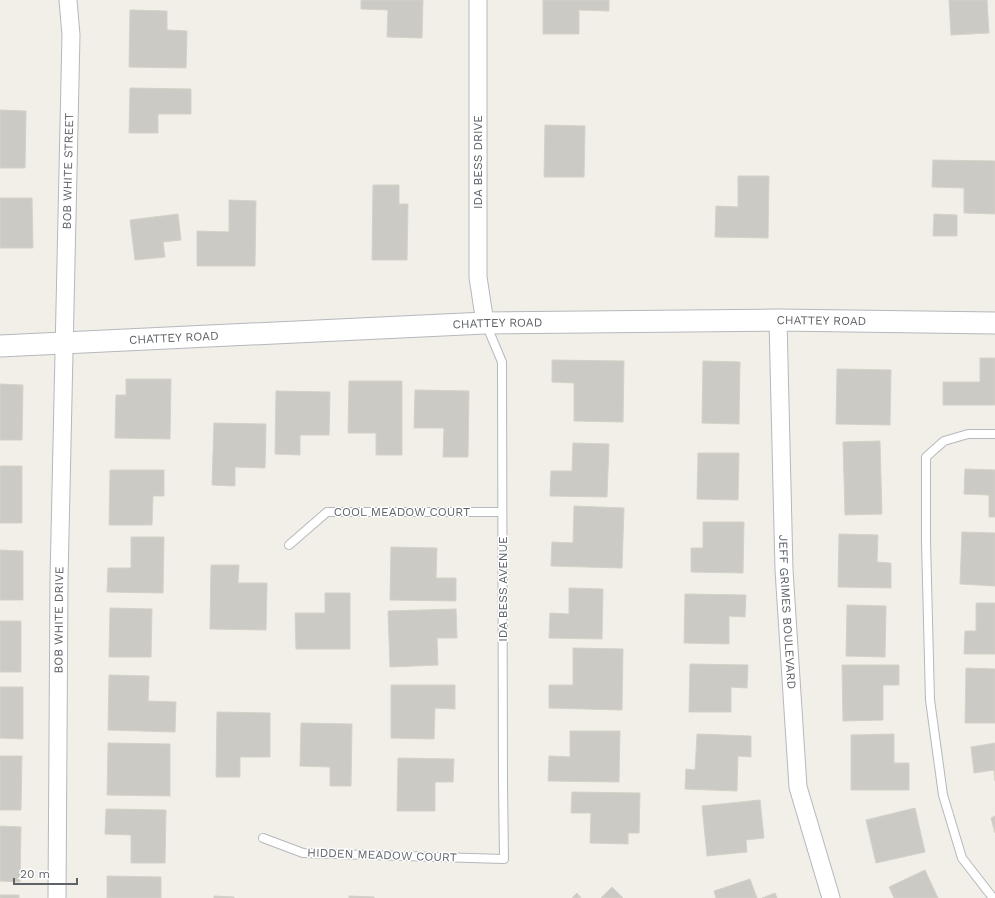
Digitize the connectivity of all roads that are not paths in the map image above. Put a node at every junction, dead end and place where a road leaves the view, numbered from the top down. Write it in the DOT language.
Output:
graph roads {
  1 [pos="68,0"];
  2 [pos="478,0"];
  3 [pos="778,320"];
  4 [pos="485,323"];
  5 [pos="995,323"];
  6 [pos="64,342"];
  7 [pos="0,346"];
  8 [pos="995,434"];
  9 [pos="502,512"];
  10 [pos="289,545"];
  11 [pos="263,838"];
  12 [pos="504,859"];
  13 [pos="57,898"];
  14 [pos="832,898"];
  15 [pos="993,898"];
  1 -- 6 [label="street, BOB WHITE STREET"];
  2 -- 4 [label="street, IDA BESS DRIVE"];
  3 -- 4 [label="street, CHATTEY ROAD"];
  3 -- 5 [label="street, CHATTEY ROAD"];
  3 -- 14 [label="street, JEFF GRIMES BOULEVARD"];
  4 -- 6 [label="street, CHATTEY ROAD"];
  4 -- 9 [label="lane, IDA BESS AVENUE"];
  6 -- 7 [label="street, CHATTEY ROAD"];
  6 -- 13 [label="street, BOB WHITE DRIVE"];
  8 -- 15 [label="lane"];
  9 -- 10 [label="lane, COOL MEADOW COURT"];
  9 -- 12 [label="lane, IDA BESS AVENUE"];
  11 -- 12 [label="lane, HIDDEN MEADOW COURT"];
}
